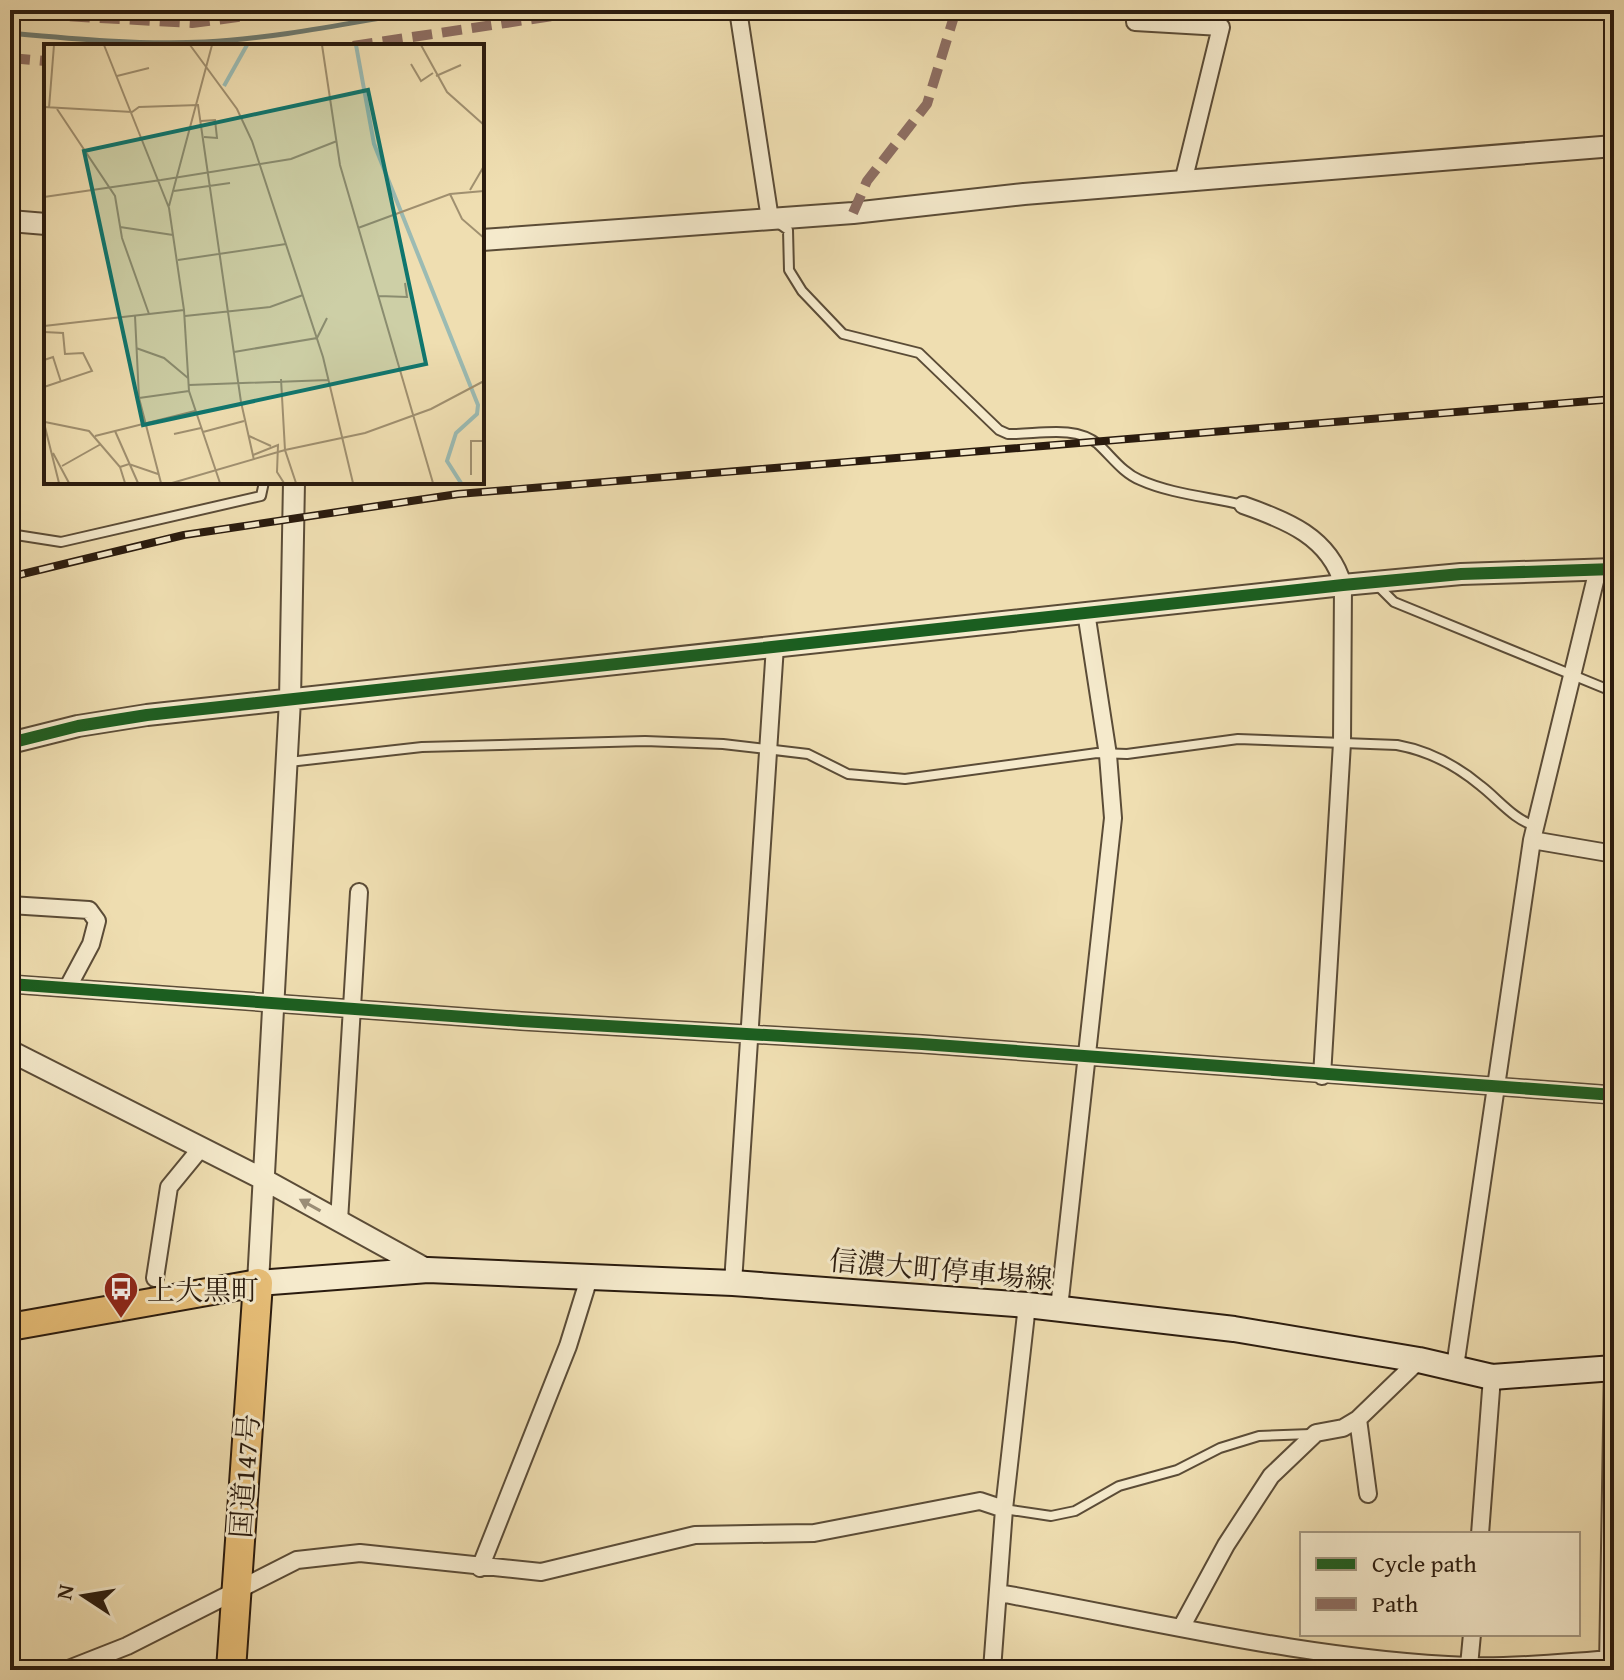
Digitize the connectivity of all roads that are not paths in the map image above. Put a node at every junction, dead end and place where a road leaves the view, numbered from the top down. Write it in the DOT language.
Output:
graph roads {
  1 [pos="738,10"];
  2 [pos="1135,22"];
  3 [pos="1614,146"];
  4 [pos="1183,182"];
  5 [pos="770,219"];
  6 [pos="10,221"];
  7 [pos="44,224"];
  8 [pos="484,240"];
  9 [pos="264,484"];
  10 [pos="294,484"];
  11 [pos="1243,505"];
  12 [pos="10,534"];
  13 [pos="1606,569"];
  14 [pos="1374,582"];
  15 [pos="1343,585"];
  16 [pos="1086,612"];
  17 [pos="775,646"];
  18 [pos="1573,675"];
  19 [pos="1614,692"];
  20 [pos="290,700"];
  21 [pos="10,743"];
  22 [pos="1342,743"];
  23 [pos="769,752"];
  24 [pos="1108,755"];
  25 [pos="287,762"];
  26 [pos="1534,833"];
  27 [pos="1614,854"];
  28 [pos="359,892"];
  29 [pos="10,905"];
  30 [pos="10,984"];
  31 [pos="68,987"];
  32 [pos="275,1001"];
  33 [pos="352,1008"];
  34 [pos="749,1033"];
  35 [pos="10,1051"];
  36 [pos="1090,1056"];
  37 [pos="1322,1076"];
  38 [pos="1496,1087"];
  39 [pos="1614,1095"];
  40 [pos="201,1148"];
  41 [pos="263,1179"];
  42 [pos="339,1221"];
  43 [pos="428,1270"];
  44 [pos="590,1275"];
  45 [pos="155,1278"];
  46 [pos="258,1283"];
  47 [pos="733,1283"];
  48 [pos="1027,1305"];
  49 [pos="1059,1308"];
  50 [pos="10,1327"];
  51 [pos="1419,1360"];
  52 [pos="1455,1367"];
  53 [pos="1613,1368"];
  54 [pos="1492,1377"];
  55 [pos="1358,1419"];
  56 [pos="1316,1433"];
  57 [pos="1368,1494"];
  58 [pos="1004,1509"];
  59 [pos="1480,1532"];
  60 [pos="480,1568"];
  61 [pos="235,1592"];
  62 [pos="999,1593"];
  63 [pos="1182,1626"];
  64 [pos="1472,1636"];
  65 [pos="1610,1663"];
  66 [pos="1469,1666"];
  67 [pos="66,1670"];
  68 [pos="231,1670"];
  69 [pos="992,1670"];
  1 -- 5 [label="street"];
  2 -- 4 [label="street"];
  3 -- 4 [label="street"];
  4 -- 5 [label="street"];
  5 -- 8 [label="street"];
  5 -- 11 [label="lane"];
  6 -- 7 [label="street"];
  9 -- 12 [label="lane"];
  10 -- 20 [label="street"];
  11 -- 15 [label="street"];
  13 -- 14 [label="street"];
  13 -- 18 [label="street"];
  14 -- 15 [label="street"];
  14 -- 18 [label="lane"];
  15 -- 16 [label="street"];
  15 -- 22 [label="street"];
  16 -- 17 [label="street"];
  16 -- 24 [label="street"];
  17 -- 20 [label="street"];
  17 -- 23 [label="street"];
  18 -- 19 [label="lane"];
  18 -- 26 [label="street"];
  20 -- 21 [label="street"];
  20 -- 25 [label="street"];
  22 -- 24 [label="lane"];
  22 -- 26 [label="lane"];
  22 -- 37 [label="street"];
  23 -- 24 [label="lane"];
  23 -- 25 [label="lane"];
  23 -- 34 [label="street"];
  24 -- 36 [label="street"];
  25 -- 32 [label="street"];
  26 -- 27 [label="street"];
  26 -- 38 [label="street"];
  28 -- 33 [label="street"];
  29 -- 31 [label="street"];
  30 -- 31 [label="street"];
  31 -- 32 [label="street"];
  32 -- 33 [label="street"];
  32 -- 41 [label="street"];
  33 -- 34 [label="street"];
  33 -- 42 [label="street"];
  34 -- 36 [label="street"];
  34 -- 47 [label="street"];
  35 -- 40 [label="street"];
  36 -- 37 [label="street"];
  36 -- 49 [label="street"];
  37 -- 38 [label="street"];
  38 -- 39 [label="street"];
  38 -- 52 [label="street"];
  40 -- 41 [label="street"];
  40 -- 45 [label="street"];
  42 -- 41 [label="street, one-way"];
  41 -- 46 [label="street"];
  42 -- 43 [label="street"];
  43 -- 44 [label="main road, 信濃大町停車場線"];
  43 -- 46 [label="main road, 信濃大町停車場線"];
  44 -- 47 [label="main road, 信濃大町停車場線"];
  44 -- 60 [label="street"];
  46 -- 50 [label="main road"];
  46 -- 61 [label="highway, 国道147号"];
  47 -- 48 [label="main road, 信濃大町停車場線"];
  48 -- 49 [label="main road, 信濃大町停車場線"];
  48 -- 58 [label="street"];
  49 -- 51 [label="main road, 信濃大町停車場線"];
  51 -- 52 [label="main road, 信濃大町停車場線"];
  51 -- 55 [label="street"];
  52 -- 54 [label="main road, 信濃大町停車場線"];
  53 -- 54 [label="main road, 信濃大町停車場線"];
  53 -- 65 [label="street"];
  54 -- 59 [label="street"];
  55 -- 56 [label="street"];
  55 -- 57 [label="street"];
  56 -- 58 [label="lane"];
  56 -- 63 [label="street"];
  58 -- 60 [label="street"];
  58 -- 62 [label="street"];
  60 -- 61 [label="street"];
  61 -- 67 [label="street"];
  61 -- 68 [label="highway, 国道147号"];
  62 -- 63 [label="street"];
  62 -- 69 [label="street"];
  63 -- 66 [label="street"];
  64 -- 66 [label="street"];
  65 -- 66 [label="street"];
}
